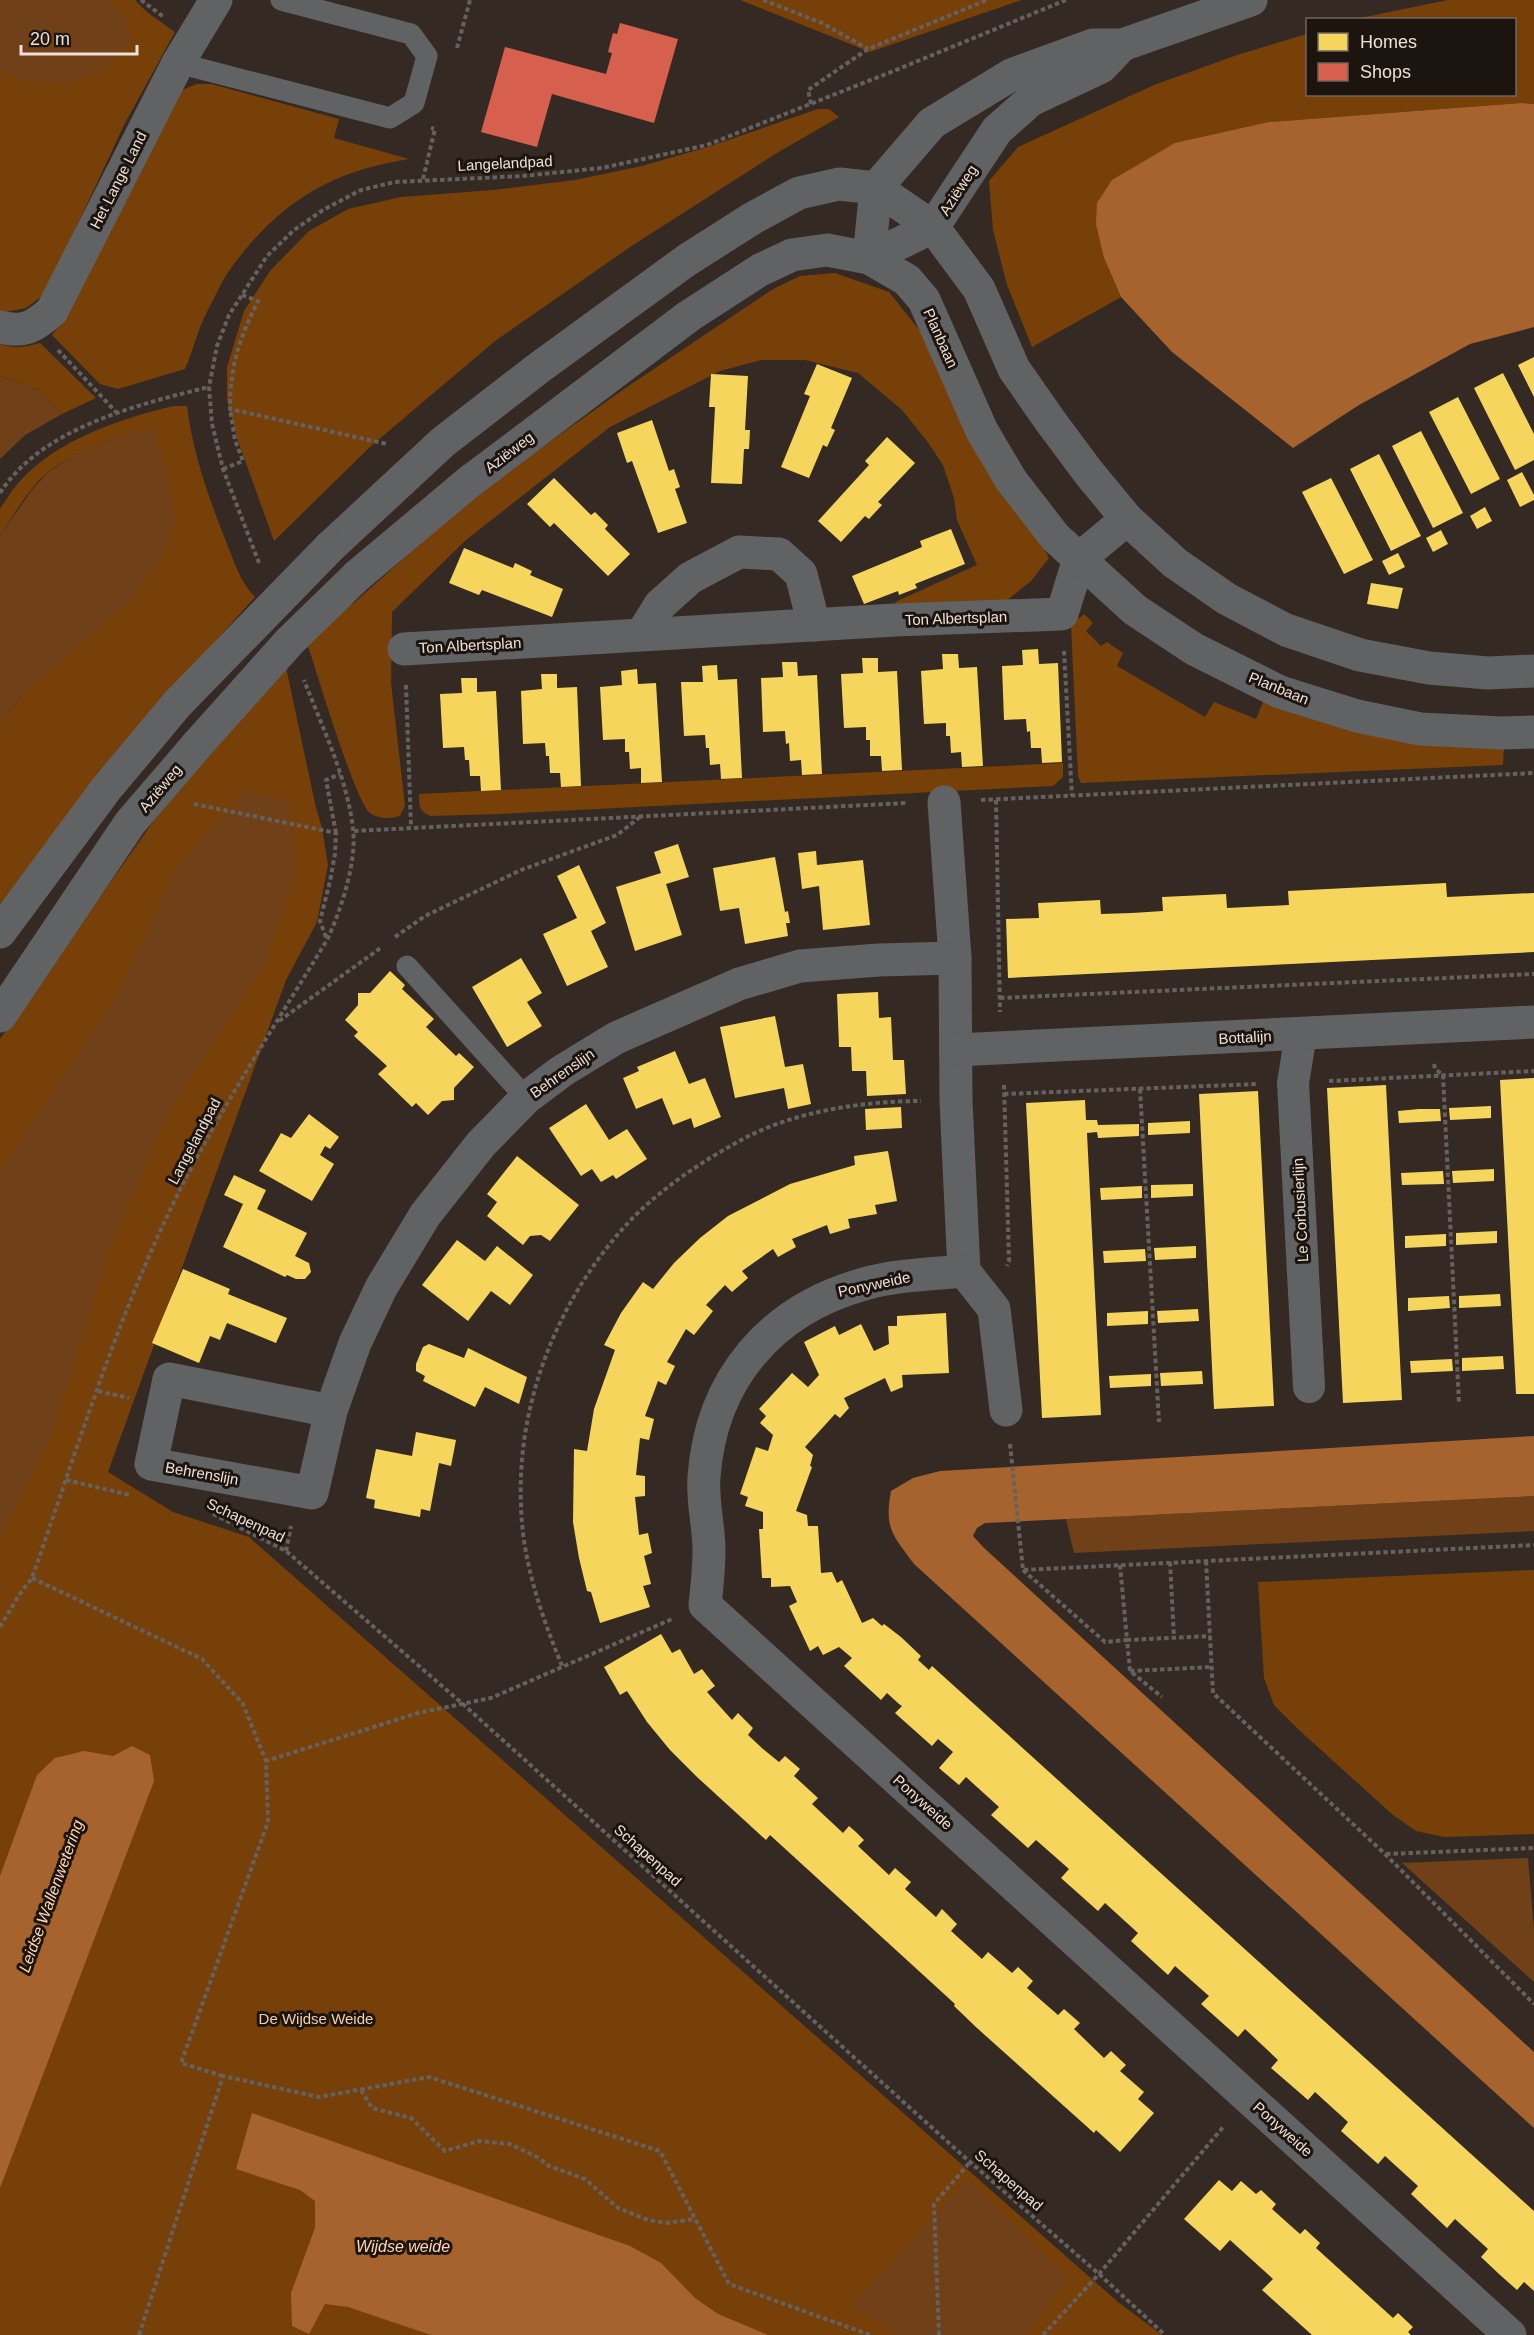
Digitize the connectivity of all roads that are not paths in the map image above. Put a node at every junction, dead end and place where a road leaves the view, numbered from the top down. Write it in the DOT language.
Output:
graph roads {
  1 [pos="216,0"];
  2 [pos="281,0"];
  3 [pos="1251,0"];
  4 [pos="1122,45"];
  5 [pos="178,63"];
  6 [pos="876,188"];
  7 [pos="933,227"];
  8 [pos="869,258"];
  9 [pos="0,327"];
  10 [pos="1127,519"];
  11 [pos="1079,559"];
  12 [pos="814,625"];
  13 [pos="642,634"];
  14 [pos="404,649"];
  15 [pos="1534,671"];
  16 [pos="1534,732"];
  17 [pos="944,802"];
  18 [pos="0,932"];
  19 [pos="955,958"];
  20 [pos="407,966"];
  21 [pos="0,1016"];
  22 [pos="1534,1022"];
  23 [pos="1301,1034"];
  24 [pos="956,1050"];
  25 [pos="526,1098"];
  26 [pos="964,1271"];
  27 [pos="1309,1387"];
  28 [pos="1006,1410"];
  29 [pos="331,1411"];
  30 [pos="1510,2335"];
  1 -- 5 [label="street, Het Lange Land"];
  2 -- 5 [label="lane"];
  3 -- 4 [label="street, Aziëweg"];
  4 -- 6 [label="street, Aziëweg"];
  4 -- 7 [label="street, Aziëweg"];
  5 -- 9 [label="street, Het Lange Land"];
  6 -- 7 [label="street"];
  6 -- 8 [label="street"];
  6 -- 18 [label="street, bridge"];
  7 -- 8 [label="street, Aziëweg"];
  7 -- 10 [label="street"];
  8 -- 11 [label="street, Planbaan"];
  8 -- 21 [label="street, Aziëweg, bridge"];
  10 -- 11 [label="street"];
  10 -- 15 [label="street"];
  11 -- 12 [label="street, Ton Albertsplan"];
  11 -- 16 [label="street, Planbaan"];
  12 -- 13 [label="street, Ton Albertsplan"];
  12 -- 13 [label="street"];
  13 -- 14 [label="street, Ton Albertsplan"];
  17 -- 19 [label="street"];
  19 -- 24 [label="street"];
  19 -- 25 [label="street, Behrenslijn"];
  20 -- 25 [label="lane"];
  22 -- 23 [label="street, Bottalijn"];
  23 -- 24 [label="street, Bottalijn"];
  23 -- 27 [label="street, Le Corbusierlijn"];
  24 -- 26 [label="street"];
  25 -- 29 [label="street, Behrenslijn"];
  26 -- 28 [label="street"];
  26 -- 30 [label="street, Ponyweide"];
  29 -- 29 [label="street, Behrenslijn"];
}
